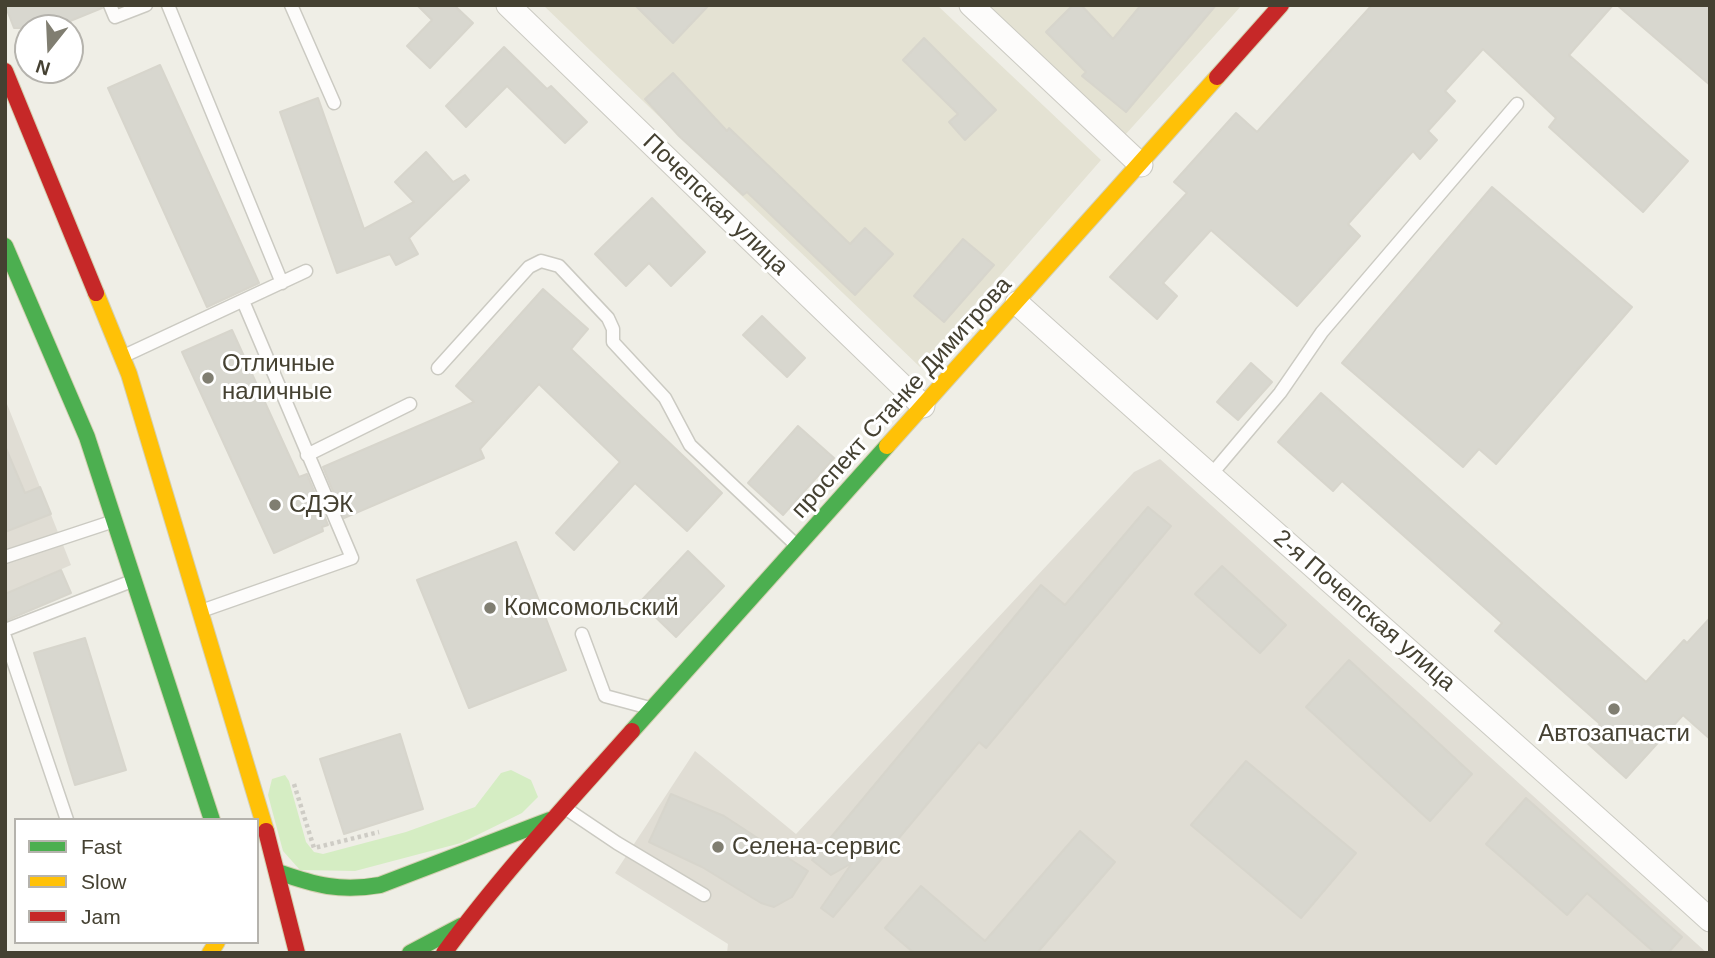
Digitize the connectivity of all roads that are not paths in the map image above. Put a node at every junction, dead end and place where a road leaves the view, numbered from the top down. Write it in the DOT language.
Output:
graph roads {
  1 [pos="110,5"];
  2 [pos="146,5"];
  3 [pos="168,5"];
  4 [pos="291,5"];
  5 [pos="508,5"];
  6 [pos="971,5"];
  7 [pos="1281,5"];
  8 [pos="5,71"];
  9 [pos="334,103"];
  10 [pos="1517,104"];
  11 [pos="1141,165"];
  12 [pos="5,246"];
  13 [pos="306,271"];
  14 [pos="282,283"];
  15 [pos="243,301"];
  16 [pos="1017,303"];
  17 [pos="122,356"];
  18 [pos="439,368"];
  19 [pos="410,404"];
  20 [pos="923,405"];
  21 [pos="307,454"];
  22 [pos="1210,476"];
  23 [pos="114,520"];
  24 [pos="798,547"];
  25 [pos="5,557"];
  26 [pos="134,580"];
  27 [pos="200,611"];
  28 [pos="5,630"];
  29 [pos="583,634"];
  30 [pos="5,637"];
  31 [pos="653,709"];
  32 [pos="559,813"];
  33 [pos="66,818"];
  34 [pos="211,818"];
  35 [pos="278,872"];
  36 [pos="704,895"];
  37 [pos="1710,920"];
  38 [pos="465,923"];
  39 [pos="297,953"];
  40 [pos="410,953"];
  41 [pos="444,953"];
  1 -- 2 [label="lane"];
  3 -- 14 [label="lane"];
  4 -- 9 [label="lane"];
  5 -- 20 [label="street, Почепская улица"];
  6 -- 11 [label="street"];
  7 -- 11 [label="main road, проспект Станке Димитрова"];
  8 -- 17 [label="main road"];
  10 -- 22 [label="lane"];
  11 -- 16 [label="main road, проспект Станке Димитрова"];
  12 -- 23 [label="main road"];
  13 -- 14 [label="lane"];
  14 -- 15 [label="lane"];
  15 -- 17 [label="lane"];
  15 -- 21 [label="lane"];
  16 -- 20 [label="main road, проспект Станке Димитрова"];
  16 -- 22 [label="street, 2-я Почепская улица"];
  17 -- 27 [label="main road"];
  18 -- 24 [label="lane"];
  19 -- 21 [label="lane"];
  20 -- 24 [label="main road, проспект Станке Димитрова"];
  21 -- 27 [label="lane"];
  22 -- 37 [label="street, 2-я Почепская улица"];
  23 -- 25 [label="lane"];
  23 -- 26 [label="main road"];
  24 -- 31 [label="main road, проспект Станке Димитрова"];
  26 -- 28 [label="lane"];
  26 -- 34 [label="main road"];
  27 -- 35 [label="main road"];
  29 -- 31 [label="lane"];
  30 -- 33 [label="lane"];
  31 -- 32 [label="main road, проспект Станке Димитрова"];
  32 -- 35 [label="main road, проспект Станке Димитрова"];
  32 -- 36 [label="lane"];
  32 -- 38 [label="main road, проспект Станке Димитрова"];
  35 -- 39 [label="main road"];
  38 -- 40 [label="main road"];
  38 -- 41 [label="main road, проспект Станке Димитрова"];
}
